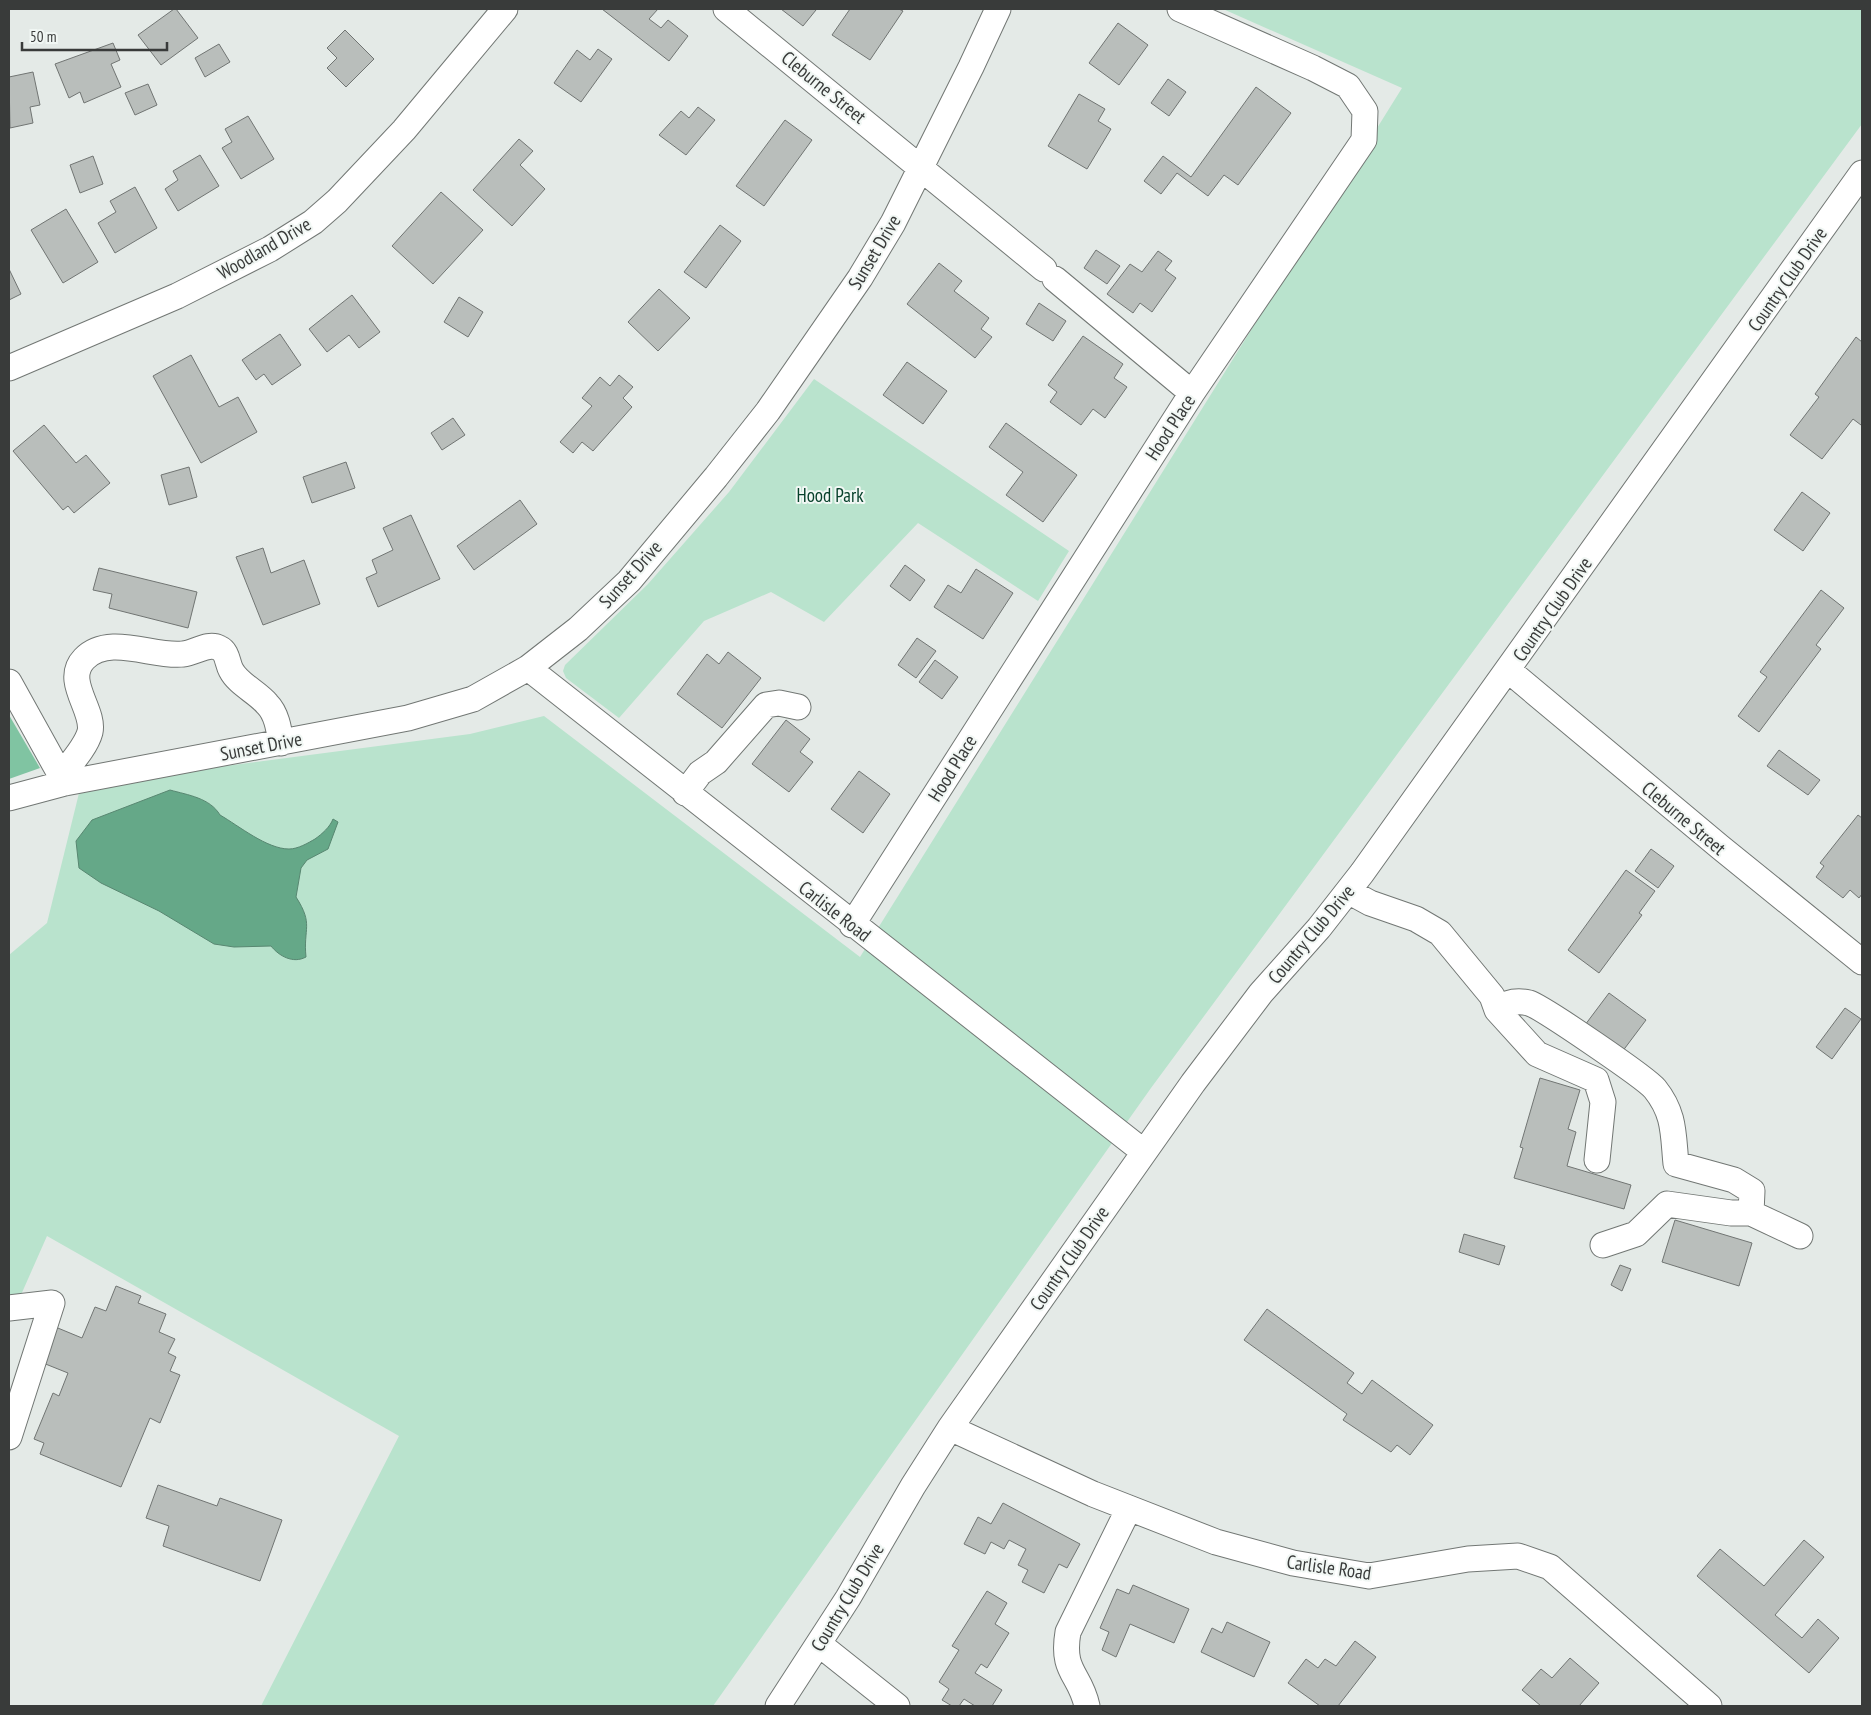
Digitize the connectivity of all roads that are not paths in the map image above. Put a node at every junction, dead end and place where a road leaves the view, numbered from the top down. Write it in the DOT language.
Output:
graph roads {
  1 [pos="505,9"];
  2 [pos="726,9"];
  3 [pos="998,9"];
  4 [pos="1180,9"];
  5 [pos="921,166"];
  6 [pos="1862,173"];
  7 [pos="9,368"];
  8 [pos="1192,393"];
  9 [pos="528,668"];
  10 [pos="1508,670"];
  11 [pos="9,682"];
  12 [pos="798,707"];
  13 [pos="282,743"];
  14 [pos="63,780"];
  15 [pos="685,793"];
  16 [pos="9,798"];
  17 [pos="1348,891"];
  18 [pos="852,925"];
  19 [pos="1862,962"];
  20 [pos="1496,1008"];
  21 [pos="1144,1152"];
  22 [pos="1597,1160"];
  23 [pos="1676,1164"];
  24 [pos="1668,1204"];
  25 [pos="1751,1213"];
  26 [pos="1800,1236"];
  27 [pos="1604,1245"];
  28 [pos="9,1308"];
  29 [pos="950,1428"];
  30 [pos="9,1437"];
  31 [pos="1129,1508"];
  32 [pos="819,1644"];
  33 [pos="1698,1703"];
  34 [pos="778,1706"];
  35 [pos="897,1706"];
  36 [pos="1087,1706"];
  1 -- 7 [label="street, Woodland Drive"];
  2 -- 5 [label="street, Cleburne Street"];
  3 -- 5 [label="street, Sunset Drive"];
  4 -- 8 [label="street, Hood Place"];
  5 -- 8 [label="street, Cleburne Street"];
  5 -- 9 [label="street, Sunset Drive"];
  6 -- 10 [label="street, Country Club Drive"];
  8 -- 18 [label="street, Hood Place"];
  9 -- 13 [label="street, Sunset Drive"];
  9 -- 15 [label="street, Carlisle Road"];
  10 -- 17 [label="street, Country Club Drive"];
  10 -- 19 [label="street, Cleburne Street"];
  11 -- 14 [label="street"];
  12 -- 15 [label="street"];
  13 -- 14 [label="street, Sunset Drive"];
  13 -- 14 [label="street"];
  14 -- 16 [label="street, Sunset Drive"];
  15 -- 18 [label="street, Carlisle Road"];
  17 -- 20 [label="street"];
  17 -- 21 [label="street, Country Club Drive"];
  18 -- 21 [label="street, Carlisle Road"];
  20 -- 22 [label="street"];
  20 -- 23 [label="street"];
  21 -- 29 [label="street, Country Club Drive"];
  23 -- 24 [label="street"];
  23 -- 25 [label="street"];
  24 -- 25 [label="street"];
  24 -- 27 [label="street"];
  25 -- 26 [label="street"];
  28 -- 30 [label="street"];
  29 -- 31 [label="street, Carlisle Road"];
  29 -- 32 [label="street, Country Club Drive"];
  31 -- 33 [label="street, Carlisle Road"];
  31 -- 36 [label="street"];
  32 -- 34 [label="street, Country Club Drive"];
  32 -- 35 [label="street"];
}
